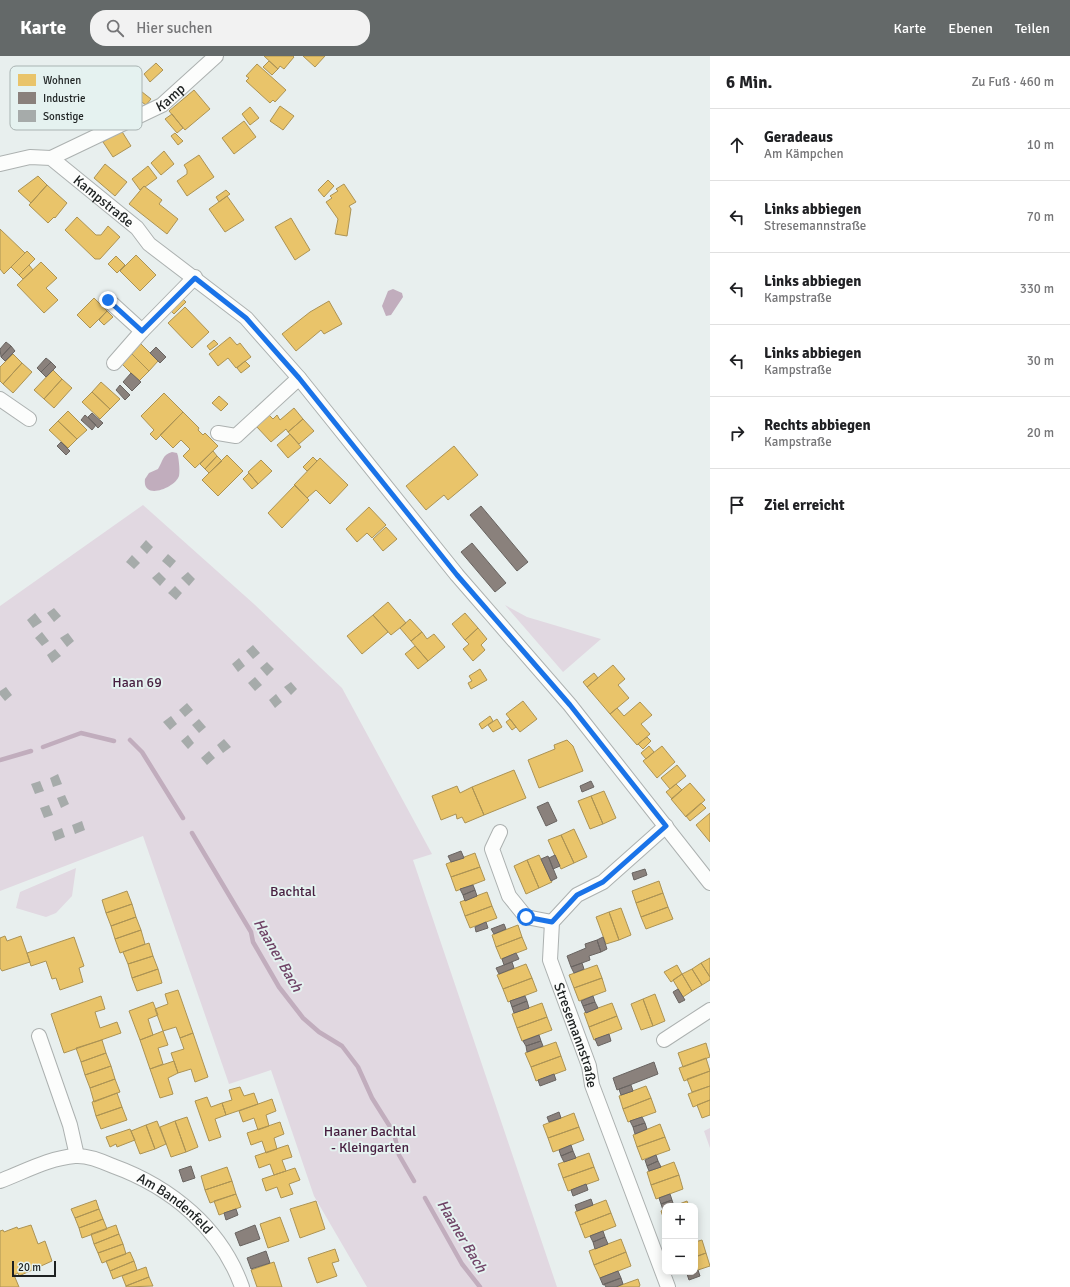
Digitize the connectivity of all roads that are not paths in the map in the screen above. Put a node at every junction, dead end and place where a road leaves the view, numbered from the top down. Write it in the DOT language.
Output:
graph roads {
  1 [pos="216,56"];
  2 [pos="142,115"];
  3 [pos="110,130"];
  4 [pos="51,158"];
  5 [pos="0,164"];
  6 [pos="195,278"];
  7 [pos="108,300"];
  8 [pos="142,331"];
  9 [pos="114,363"];
  10 [pos="299,378"];
  11 [pos="0,399"];
  12 [pos="29,419"];
  13 [pos="218,433"];
  14 [pos="666,826"];
  15 [pos="500,832"];
  16 [pos="710,883"];
  17 [pos="552,922"];
  18 [pos="710,1010"];
  19 [pos="39,1036"];
  20 [pos="664,1040"];
  21 [pos="77,1156"];
  22 [pos="0,1180"];
  23 [pos="242,1287"];
  24 [pos="668,1287"];
  1 -- 2 [label="street, Kamp"];
  3 -- 4 [label="street, Kamp"];
  4 -- 5 [label="street"];
  4 -- 6 [label="street, Kampstraße"];
  6 -- 8 [label="street"];
  6 -- 10 [label="street, Kampstraße"];
  7 -- 8 [label="street"];
  8 -- 9 [label="street"];
  10 -- 13 [label="street"];
  10 -- 14 [label="street, Kampstraße"];
  11 -- 12 [label="street"];
  14 -- 16 [label="street, Kampstraße"];
  14 -- 17 [label="street"];
  15 -- 17 [label="street"];
  17 -- 24 [label="street, Stresemannstraße"];
  18 -- 20 [label="street"];
  19 -- 21 [label="street"];
  21 -- 22 [label="street, Am Bandenfeld"];
  21 -- 23 [label="street, Am Bandenfeld"];
}
